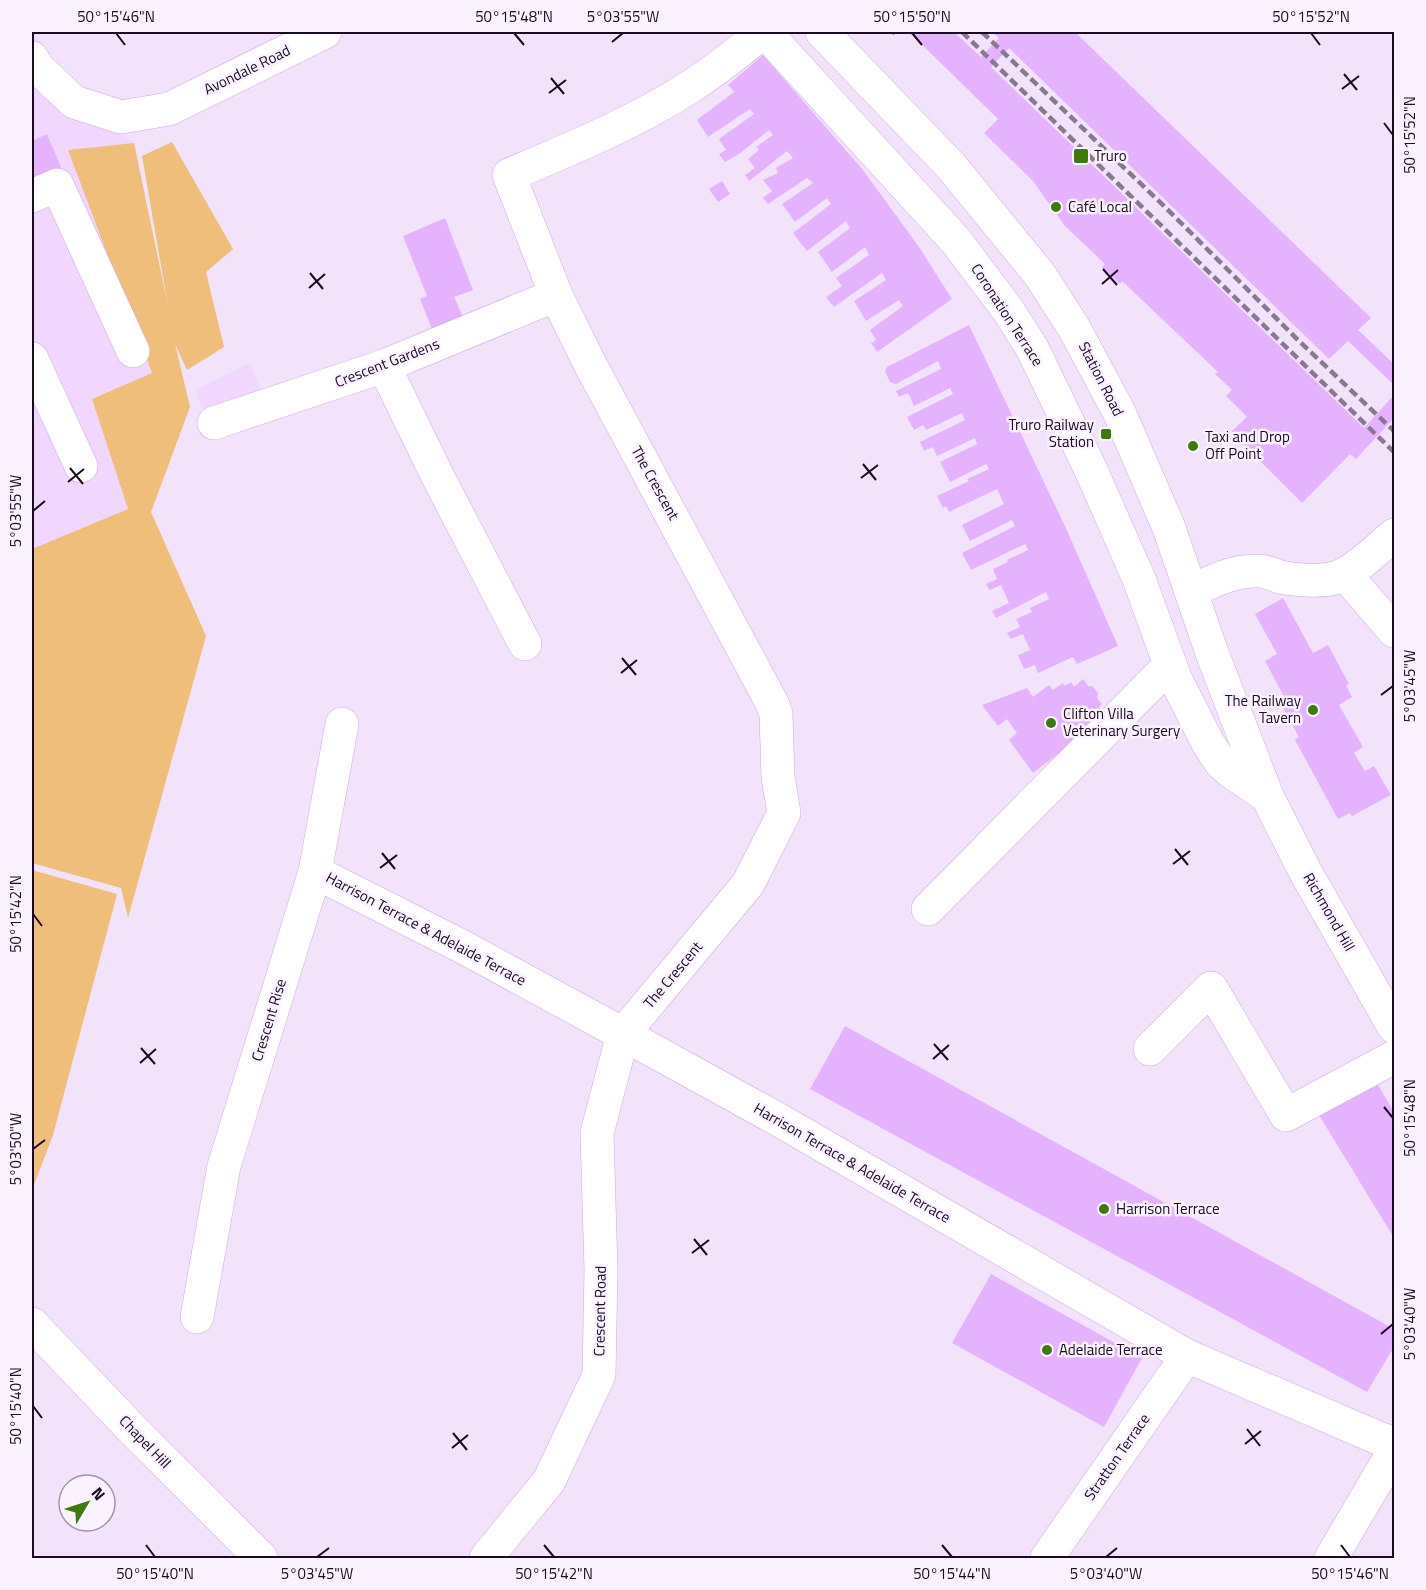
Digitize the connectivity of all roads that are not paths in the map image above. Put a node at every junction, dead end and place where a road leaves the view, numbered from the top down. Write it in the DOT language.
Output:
graph roads {
  1 [pos="325,32"];
  2 [pos="764,32"];
  3 [pos="822,32"];
  4 [pos="32,58"];
  5 [pos="32,196"];
  6 [pos="556,295"];
  7 [pos="133,351"];
  8 [pos="32,359"];
  9 [pos="384,366"];
  10 [pos="214,423"];
  11 [pos="81,466"];
  12 [pos="1395,535"];
  13 [pos="1346,574"];
  14 [pos="1192,591"];
  15 [pos="1395,631"];
  16 [pos="525,644"];
  17 [pos="1170,665"];
  18 [pos="342,724"];
  19 [pos="1267,795"];
  20 [pos="315,872"];
  21 [pos="928,909"];
  22 [pos="1395,1027"];
  23 [pos="623,1034"];
  24 [pos="1150,1049"];
  25 [pos="1395,1057"];
  26 [pos="196,1317"];
  27 [pos="32,1324"];
  28 [pos="1187,1356"];
  29 [pos="1395,1442"];
  30 [pos="1395,1455"];
  31 [pos="261,1558"];
  32 [pos="486,1558"];
  33 [pos="1047,1558"];
  34 [pos="1331,1558"];
  1 -- 4 [label="street, Avondale Road"];
  2 -- 6 [label="street, The Crescent"];
  2 -- 17 [label="street, Coronation Terrace"];
  3 -- 14 [label="street, Station Road"];
  5 -- 7 [label="street"];
  6 -- 9 [label="street, Crescent Gardens"];
  6 -- 23 [label="street, The Crescent"];
  8 -- 11 [label="street"];
  9 -- 10 [label="street, Crescent Gardens"];
  9 -- 16 [label="street"];
  12 -- 13 [label="street"];
  13 -- 14 [label="street"];
  13 -- 15 [label="street"];
  14 -- 19 [label="street, Station Road"];
  17 -- 19 [label="street, Coronation Terrace"];
  17 -- 21 [label="street"];
  18 -- 20 [label="street, Crescent Rise"];
  19 -- 22 [label="street, Richmond Hill"];
  20 -- 23 [label="street, Harrison Terrace & Adelaide Terrace"];
  20 -- 26 [label="street, Crescent Rise"];
  23 -- 28 [label="street, Harrison Terrace & Adelaide Terrace"];
  23 -- 32 [label="street, Crescent Road"];
  24 -- 25 [label="street"];
  27 -- 31 [label="street, Chapel Hill"];
  28 -- 29 [label="street, Harrison Terrace & Adelaide Terrace"];
  28 -- 33 [label="street, Stratton Terrace"];
  30 -- 34 [label="street"];
}
